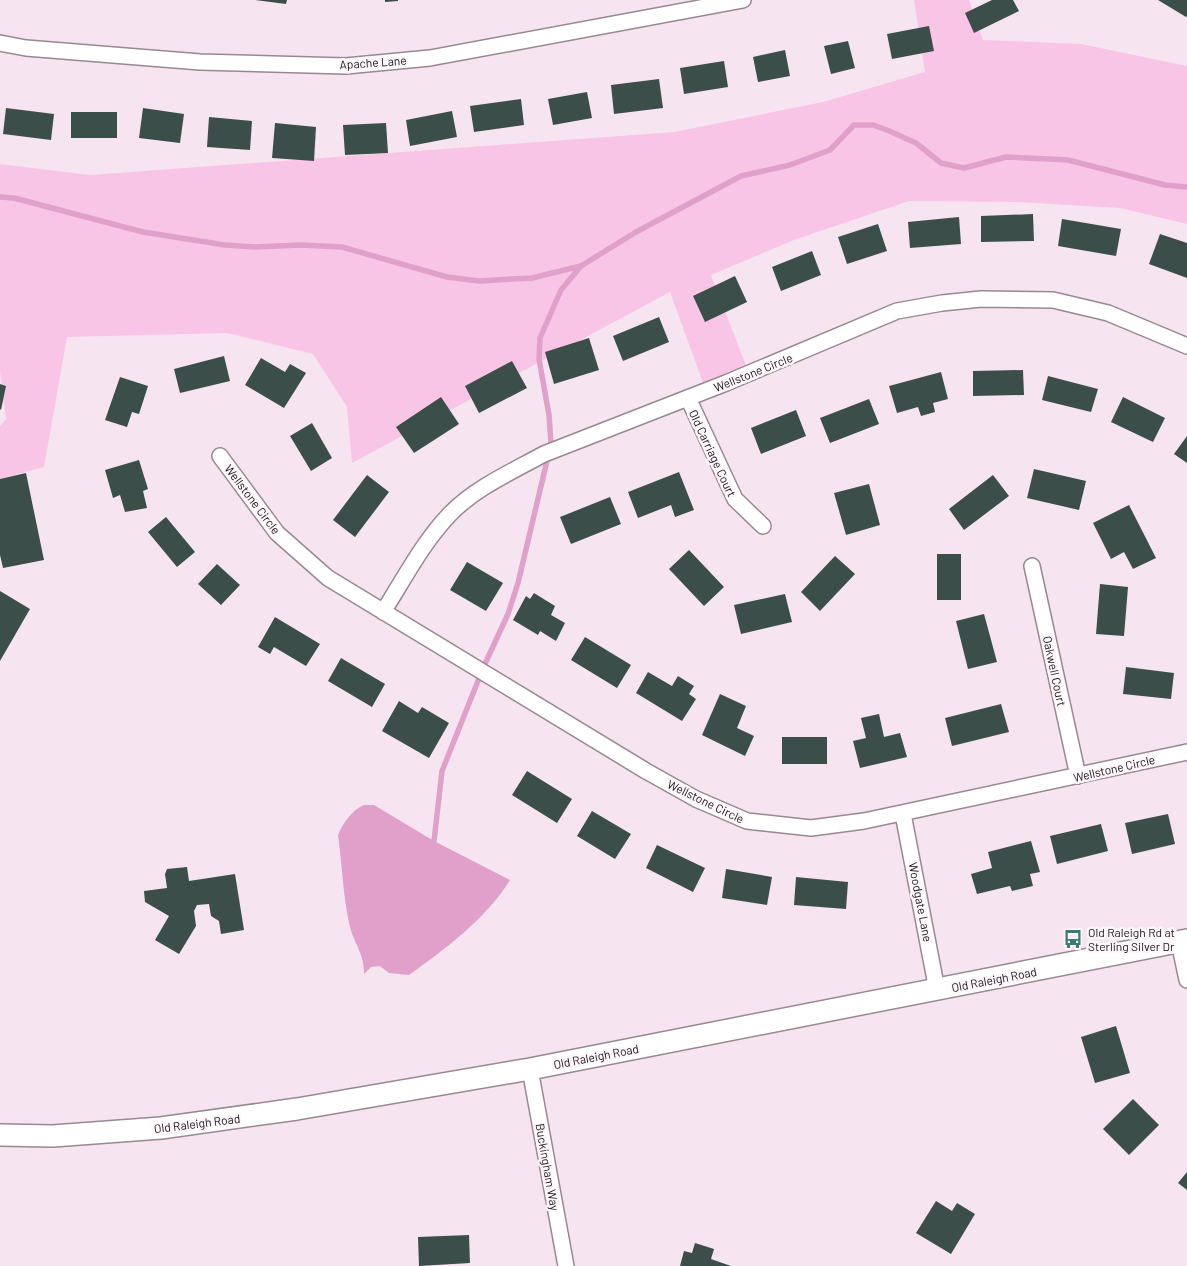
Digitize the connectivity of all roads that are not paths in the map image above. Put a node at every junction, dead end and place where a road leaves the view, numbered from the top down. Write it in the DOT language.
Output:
graph roads {
  1 [pos="743,0"];
  2 [pos="0,43"];
  3 [pos="1187,346"];
  4 [pos="688,398"];
  5 [pos="220,456"];
  6 [pos="763,526"];
  7 [pos="1032,566"];
  8 [pos="383,612"];
  9 [pos="1187,752"];
  10 [pos="1078,776"];
  11 [pos="903,814"];
  12 [pos="1183,941"];
  13 [pos="1187,980"];
  14 [pos="937,990"];
  15 [pos="530,1069"];
  16 [pos="0,1135"];
  17 [pos="566,1266"];
  1 -- 2 [label="street, Apache Lane"];
  3 -- 4 [label="street, Wellstone Circle"];
  4 -- 6 [label="street, Old Carriage Court"];
  4 -- 8 [label="street, Wellstone Circle"];
  5 -- 8 [label="street, Wellstone Circle"];
  7 -- 10 [label="street, Oakwell Court"];
  8 -- 11 [label="street, Wellstone Circle"];
  9 -- 10 [label="street, Wellstone Circle"];
  10 -- 11 [label="street, Wellstone Circle"];
  11 -- 14 [label="street, Woodgate Lane"];
  12 -- 13 [label="street"];
  12 -- 14 [label="main road, Old Raleigh Road"];
  14 -- 15 [label="main road, Old Raleigh Road"];
  15 -- 16 [label="main road, Old Raleigh Road"];
  15 -- 17 [label="street, Buckingham Way"];
}
